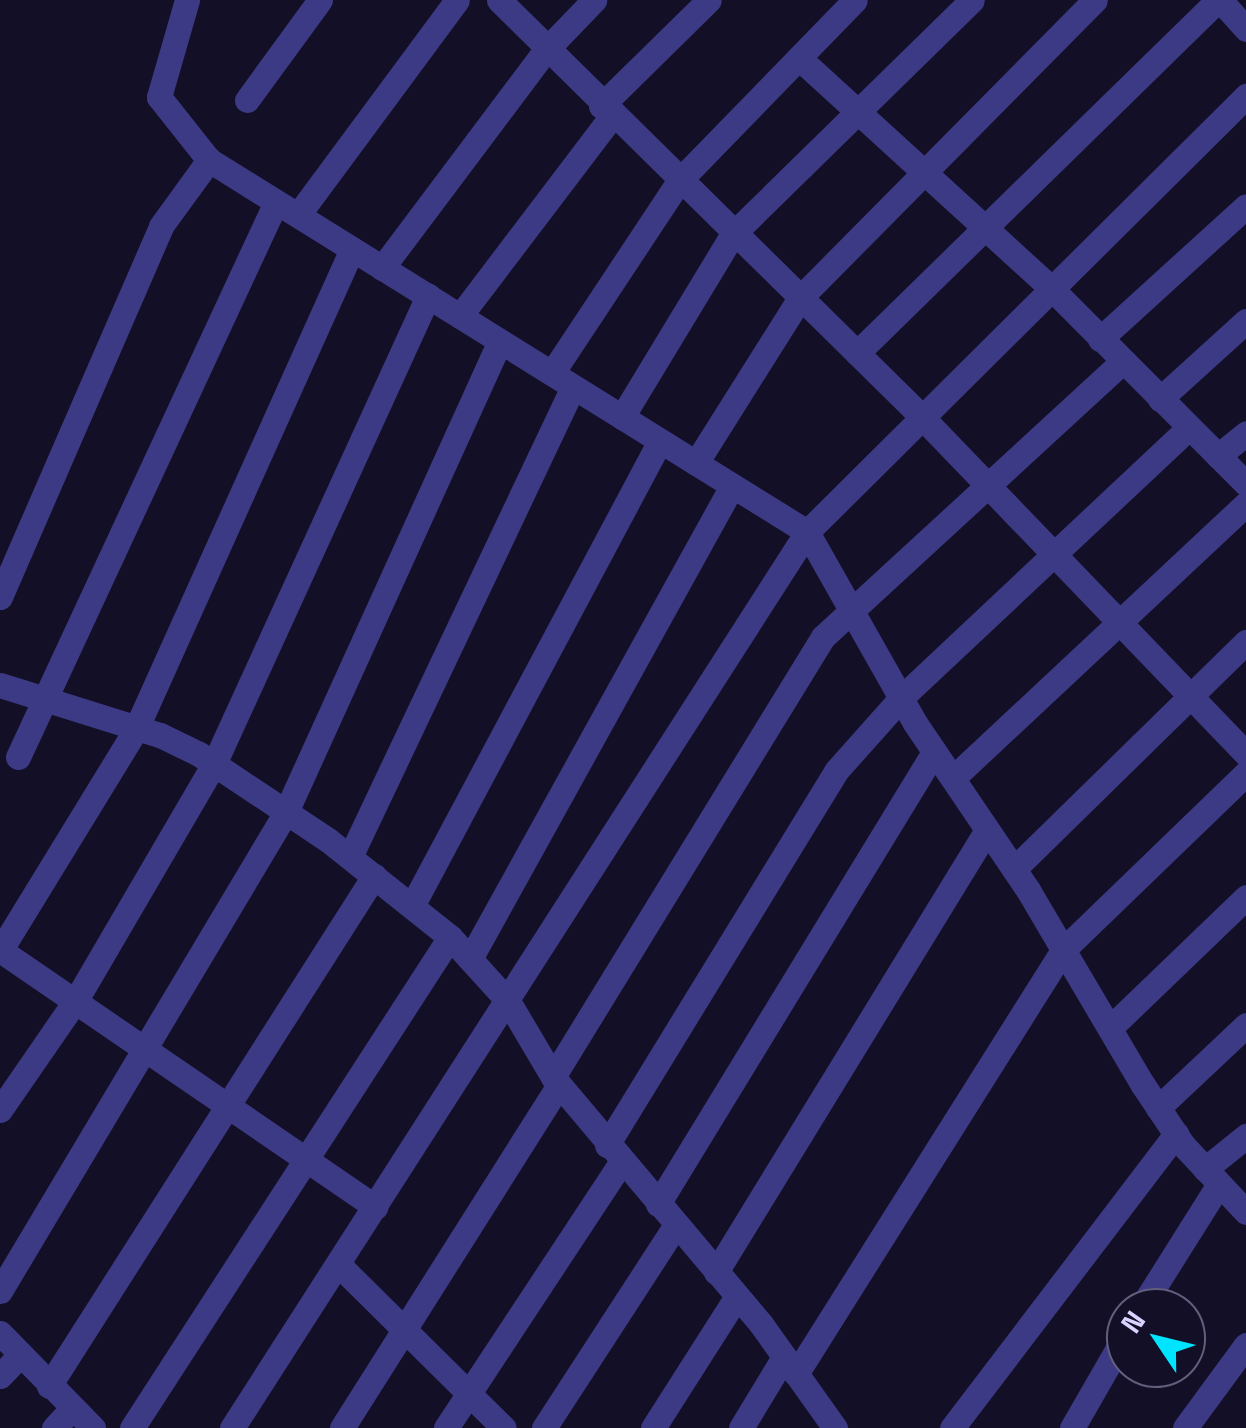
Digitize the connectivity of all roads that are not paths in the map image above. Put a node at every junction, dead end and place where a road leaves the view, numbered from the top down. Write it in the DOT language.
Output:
graph roads {
  1 [pos="187,0"];
  2 [pos="320,0"];
  3 [pos="457,0"];
  4 [pos="498,0"];
  5 [pos="594,0"];
  6 [pos="709,0"];
  7 [pos="855,0"];
  8 [pos="972,0"];
  9 [pos="1095,0"];
  10 [pos="1219,0"];
  11 [pos="1246,29"];
  12 [pos="545,51"];
  13 [pos="799,58"];
  14 [pos="1246,96"];
  15 [pos="247,100"];
  16 [pos="607,111"];
  17 [pos="860,114"];
  18 [pos="209,160"];
  19 [pos="920,170"];
  20 [pos="679,181"];
  21 [pos="1246,206"];
  22 [pos="287,208"];
  23 [pos="982,226"];
  24 [pos="733,234"];
  25 [pos="352,248"];
  26 [pos="382,268"];
  27 [pos="1050,287"];
  28 [pos="428,296"];
  29 [pos="800,298"];
  30 [pos="460,316"];
  31 [pos="1246,321"];
  32 [pos="1100,339"];
  33 [pos="500,341"];
  34 [pos="856,354"];
  35 [pos="1122,362"];
  36 [pos="562,380"];
  37 [pos="1160,399"];
  38 [pos="919,414"];
  39 [pos="622,417"];
  40 [pos="1190,428"];
  41 [pos="1246,432"];
  42 [pos="660,441"];
  43 [pos="1218,456"];
  44 [pos="696,463"];
  45 [pos="1246,484"];
  46 [pos="732,486"];
  47 [pos="989,486"];
  48 [pos="1246,504"];
  49 [pos="807,532"];
  50 [pos="1055,555"];
  51 [pos="0,597"];
  52 [pos="853,609"];
  53 [pos="1120,623"];
  54 [pos="1246,642"];
  55 [pos="0,685"];
  56 [pos="1191,696"];
  57 [pos="901,698"];
  58 [pos="40,700"];
  59 [pos="136,729"];
  60 [pos="934,752"];
  61 [pos="1246,754"];
  62 [pos="18,757"];
  63 [pos="214,764"];
  64 [pos="1246,772"];
  65 [pos="953,778"];
  66 [pos="286,812"];
  67 [pos="988,830"];
  68 [pos="350,857"];
  69 [pos="1014,869"];
  70 [pos="374,876"];
  71 [pos="1246,898"];
  72 [pos="412,906"];
  73 [pos="450,936"];
  74 [pos="1063,950"];
  75 [pos="0,951"];
  76 [pos="470,959"];
  77 [pos="76,1000"];
  78 [pos="508,1001"];
  79 [pos="1246,1026"];
  80 [pos="1110,1028"];
  81 [pos="145,1045"];
  82 [pos="556,1081"];
  83 [pos="1158,1108"];
  84 [pos="0,1110"];
  85 [pos="224,1110"];
  86 [pos="1176,1134"];
  87 [pos="1246,1136"];
  88 [pos="614,1153"];
  89 [pos="303,1160"];
  90 [pos="1212,1176"];
  91 [pos="658,1204"];
  92 [pos="375,1207"];
  93 [pos="1246,1212"];
  94 [pos="676,1225"];
  95 [pos="338,1264"];
  96 [pos="716,1272"];
  97 [pos="1152,1288"];
  98 [pos="0,1291"];
  99 [pos="737,1296"];
  100 [pos="406,1328"];
  101 [pos="0,1333"];
  102 [pos="1246,1345"];
  103 [pos="20,1355"];
  104 [pos="790,1365"];
  105 [pos="1106,1369"];
  106 [pos="0,1376"];
  107 [pos="49,1386"];
  108 [pos="467,1396"];
  109 [pos="63,1419"];
  110 [pos="92,1428"];
  111 [pos="132,1428"];
  112 [pos="232,1428"];
  113 [pos="342,1428"];
  114 [pos="446,1428"];
  115 [pos="504,1428"];
  116 [pos="544,1428"];
  117 [pos="652,1428"];
  118 [pos="742,1428"];
  119 [pos="835,1428"];
  120 [pos="952,1428"];
  121 [pos="1072,1428"];
  122 [pos="1185,1428"];
  1 -- 18 [label="street"];
  2 -- 15 [label="street"];
  3 -- 22 [label="street"];
  4 -- 12 [label="street"];
  5 -- 12 [label="street"];
  6 -- 16 [label="street"];
  7 -- 13 [label="street"];
  8 -- 17 [label="street"];
  9 -- 19 [label="street"];
  10 -- 11 [label="street"];
  10 -- 23 [label="street"];
  12 -- 16 [label="street"];
  12 -- 26 [label="street"];
  13 -- 17 [label="street"];
  13 -- 20 [label="street"];
  14 -- 27 [label="street"];
  16 -- 20 [label="street"];
  16 -- 30 [label="street"];
  17 -- 19 [label="street"];
  17 -- 24 [label="street"];
  18 -- 22 [label="street"];
  18 -- 51 [label="street"];
  19 -- 23 [label="street"];
  19 -- 29 [label="street"];
  20 -- 24 [label="street"];
  20 -- 36 [label="street"];
  21 -- 32 [label="street"];
  22 -- 25 [label="street"];
  22 -- 58 [label="street"];
  23 -- 27 [label="street"];
  23 -- 34 [label="street"];
  24 -- 29 [label="street"];
  24 -- 39 [label="street"];
  25 -- 26 [label="street"];
  25 -- 59 [label="street"];
  26 -- 28 [label="street"];
  27 -- 32 [label="street"];
  27 -- 38 [label="street"];
  28 -- 30 [label="street"];
  28 -- 63 [label="street"];
  29 -- 34 [label="street"];
  29 -- 44 [label="street"];
  30 -- 33 [label="street"];
  31 -- 37 [label="street"];
  32 -- 35 [label="street"];
  33 -- 36 [label="street"];
  33 -- 66 [label="street"];
  34 -- 38 [label="street"];
  35 -- 37 [label="street"];
  35 -- 47 [label="street"];
  36 -- 39 [label="street"];
  36 -- 68 [label="street"];
  37 -- 40 [label="street"];
  38 -- 47 [label="street"];
  38 -- 49 [label="street"];
  39 -- 42 [label="street"];
  40 -- 43 [label="street"];
  40 -- 50 [label="street"];
  41 -- 43 [label="street"];
  42 -- 44 [label="street"];
  42 -- 72 [label="street"];
  43 -- 45 [label="street"];
  44 -- 46 [label="street"];
  46 -- 49 [label="street"];
  46 -- 76 [label="street"];
  47 -- 50 [label="street"];
  47 -- 52 [label="street"];
  48 -- 53 [label="street"];
  49 -- 52 [label="street"];
  49 -- 78 [label="street"];
  50 -- 53 [label="street"];
  50 -- 57 [label="street"];
  52 -- 57 [label="street"];
  52 -- 82 [label="street"];
  53 -- 56 [label="street"];
  53 -- 65 [label="street"];
  54 -- 56 [label="street"];
  55 -- 58 [label="street"];
  56 -- 61 [label="street"];
  56 -- 69 [label="street"];
  57 -- 60 [label="street"];
  57 -- 88 [label="street"];
  58 -- 59 [label="street"];
  58 -- 62 [label="street"];
  59 -- 63 [label="street"];
  59 -- 75 [label="street"];
  60 -- 65 [label="street"];
  60 -- 91 [label="street"];
  63 -- 66 [label="street"];
  63 -- 77 [label="street"];
  64 -- 74 [label="street"];
  65 -- 67 [label="street"];
  66 -- 68 [label="street"];
  66 -- 81 [label="street"];
  67 -- 69 [label="street"];
  67 -- 96 [label="street"];
  68 -- 70 [label="street"];
  69 -- 74 [label="street"];
  70 -- 72 [label="street"];
  70 -- 85 [label="street"];
  71 -- 80 [label="street"];
  72 -- 73 [label="street"];
  73 -- 76 [label="street"];
  73 -- 89 [label="street"];
  74 -- 80 [label="street"];
  74 -- 104 [label="street"];
  75 -- 77 [label="street"];
  76 -- 78 [label="street"];
  77 -- 81 [label="street"];
  77 -- 84 [label="street"];
  78 -- 82 [label="street"];
  78 -- 92 [label="street"];
  79 -- 83 [label="street"];
  80 -- 83 [label="street"];
  81 -- 85 [label="street"];
  81 -- 98 [label="street"];
  82 -- 88 [label="street"];
  82 -- 100 [label="street"];
  83 -- 86 [label="street"];
  85 -- 89 [label="street"];
  85 -- 107 [label="street"];
  86 -- 90 [label="street"];
  86 -- 120 [label="street"];
  87 -- 90 [label="street"];
  88 -- 91 [label="street"];
  88 -- 108 [label="street"];
  89 -- 92 [label="street"];
  89 -- 111 [label="street"];
  90 -- 93 [label="street"];
  90 -- 97 [label="street"];
  91 -- 94 [label="street"];
  92 -- 95 [label="street"];
  94 -- 96 [label="street"];
  94 -- 116 [label="street"];
  95 -- 100 [label="street"];
  95 -- 112 [label="street"];
  96 -- 99 [label="street"];
  99 -- 104 [label="street"];
  99 -- 117 [label="street"];
  100 -- 108 [label="street"];
  100 -- 113 [label="street"];
  101 -- 103 [label="street"];
  102 -- 122 [label="street"];
  103 -- 106 [label="street"];
  103 -- 107 [label="street"];
  104 -- 118 [label="street"];
  104 -- 119 [label="street"];
  105 -- 121 [label="street"];
  107 -- 109 [label="street"];
  108 -- 114 [label="street"];
  108 -- 115 [label="street"];
  109 -- 110 [label="street"];
}
